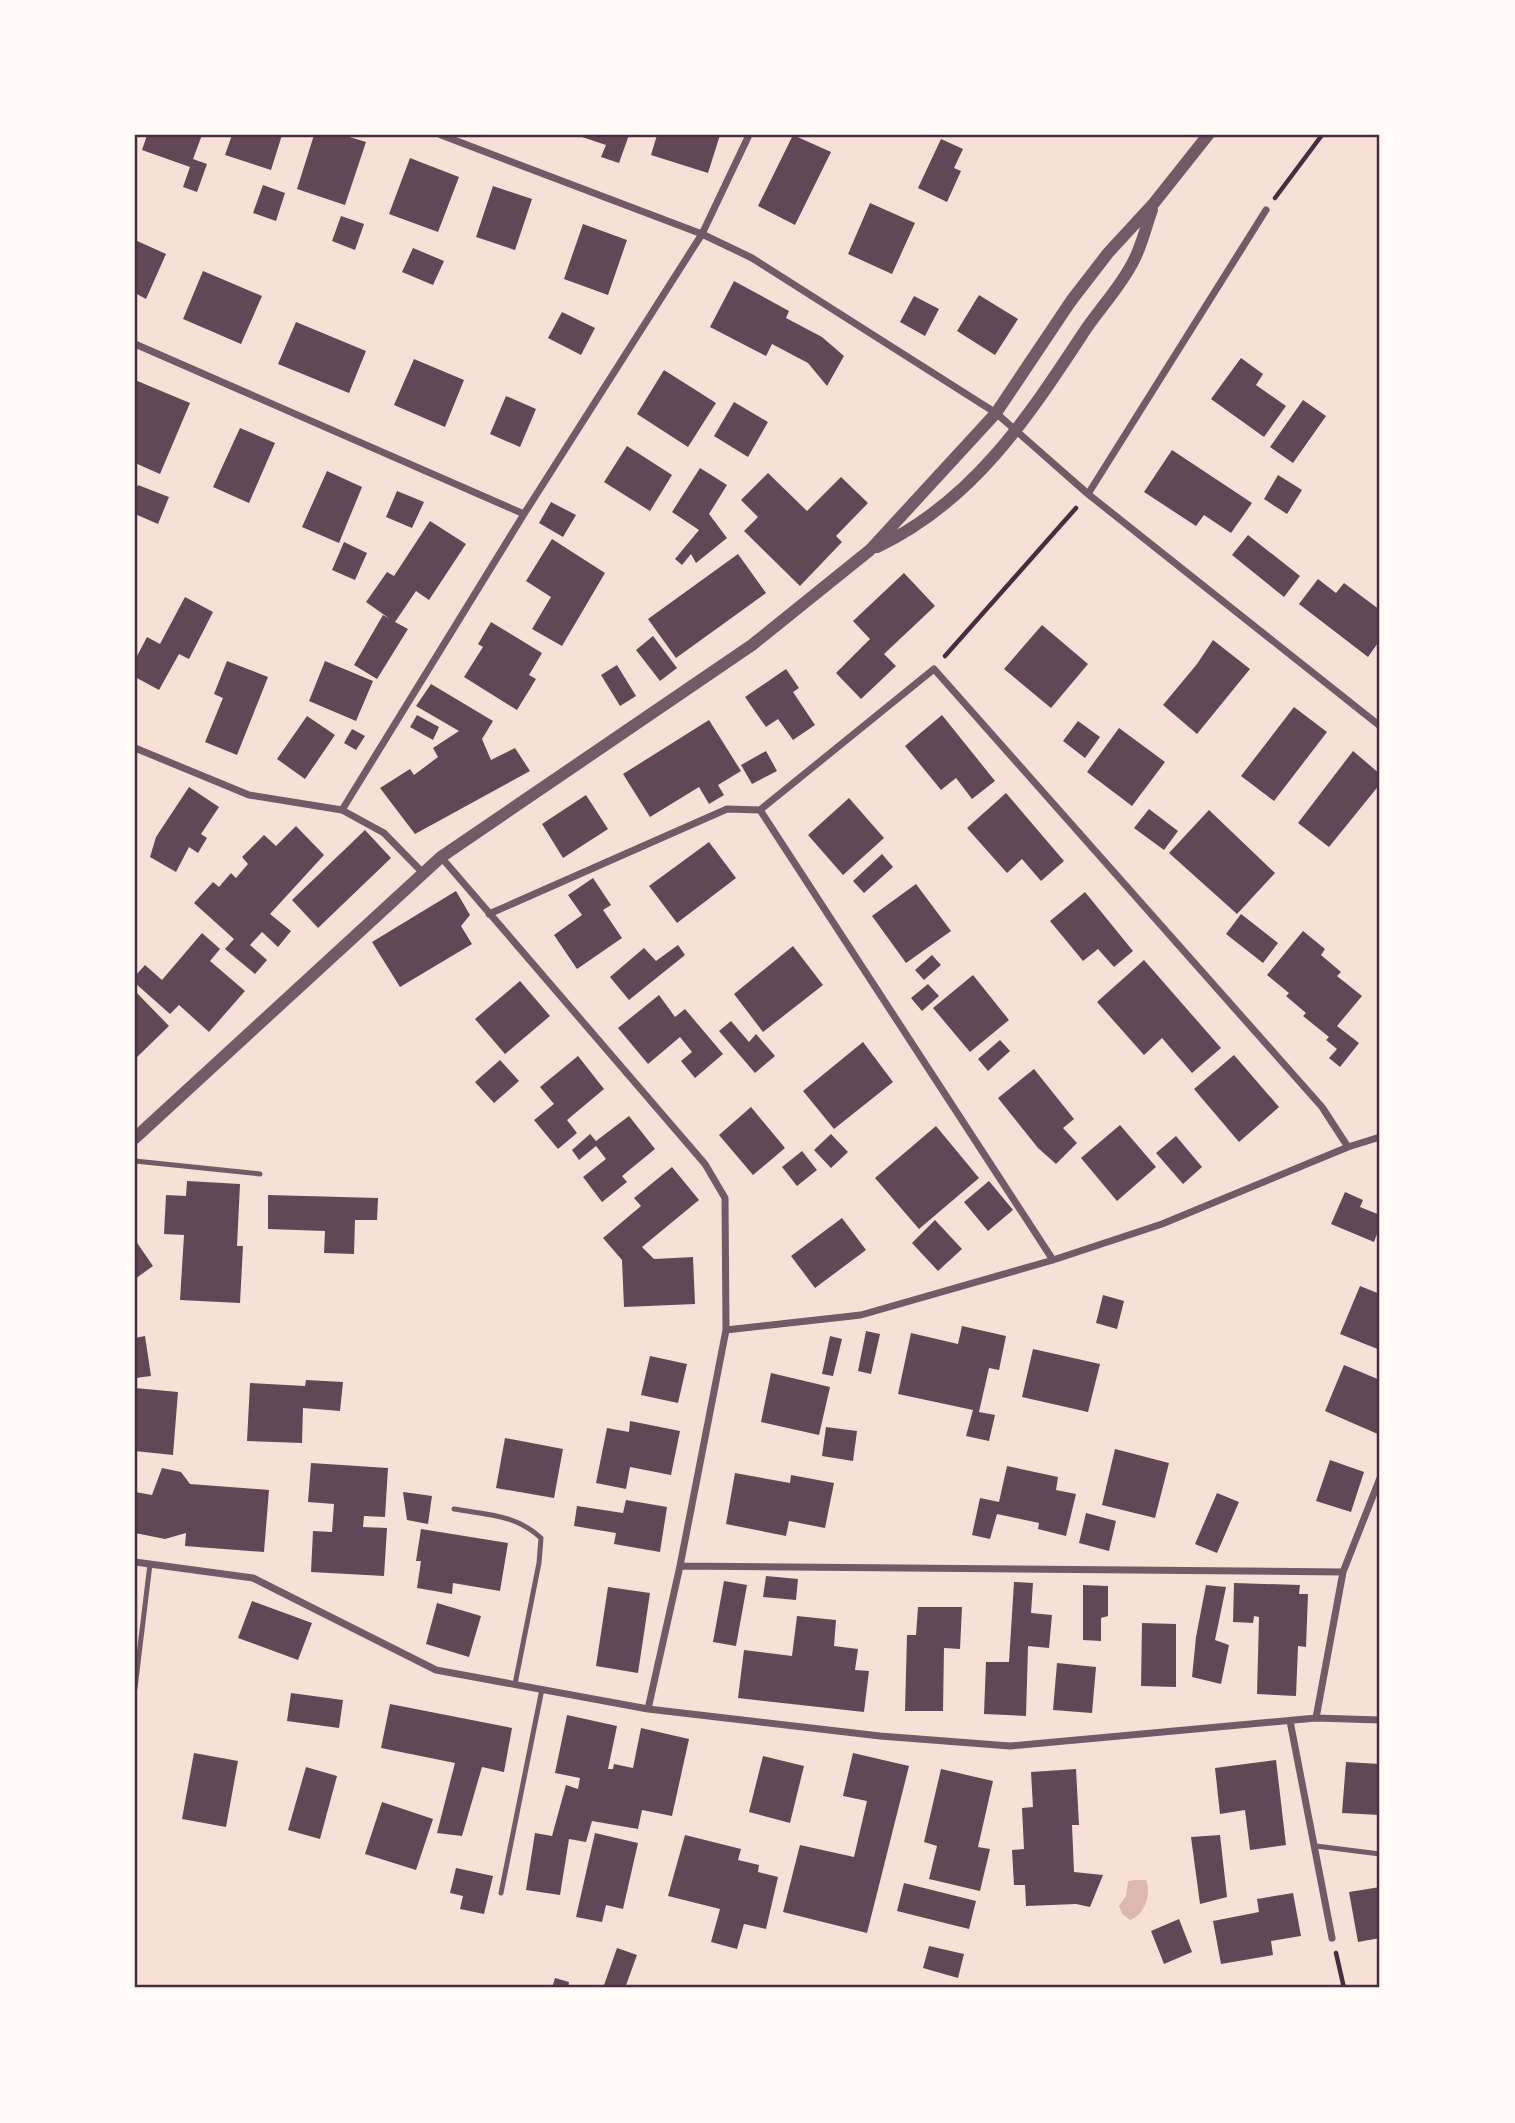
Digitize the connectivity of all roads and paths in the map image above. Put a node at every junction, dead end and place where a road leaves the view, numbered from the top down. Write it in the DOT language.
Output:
graph roads {
  1 [pos="441,135"];
  2 [pos="749,135"];
  3 [pos="1208,135"];
  4 [pos="1322,135"];
  5 [pos="1154,203"];
  6 [pos="1266,210"];
  7 [pos="702,234"];
  8 [pos="135,344"];
  9 [pos="996,413"];
  10 [pos="1016,429"];
  11 [pos="1088,494"];
  12 [pos="524,514"];
  13 [pos="870,550"];
  14 [pos="934,669"];
  15 [pos="1380,726"];
  16 [pos="135,748"];
  17 [pos="342,810"];
  18 [pos="760,810"];
  19 [pos="441,857"];
  20 [pos="424,873"];
  21 [pos="489,914"];
  22 [pos="1380,1137"];
  23 [pos="135,1138"];
  24 [pos="1348,1147"];
  25 [pos="135,1161"];
  26 [pos="260,1174"];
  27 [pos="1053,1259"];
  28 [pos="726,1330"];
  29 [pos="1380,1478"];
  30 [pos="454,1509"];
  31 [pos="135,1562"];
  32 [pos="150,1564"];
  33 [pos="680,1566"];
  34 [pos="1343,1572"];
  35 [pos="515,1684"];
  36 [pos="135,1688"];
  37 [pos="542,1689"];
  38 [pos="648,1709"];
  39 [pos="1316,1718"];
  40 [pos="1380,1720"];
  41 [pos="1290,1721"];
  42 [pos="1316,1846"];
  43 [pos="1380,1854"];
  44 [pos="501,1893"];
  45 [pos="1332,1938"];
  46 [pos="1344,1988"];
  1 -- 7 [label="street"];
  2 -- 7 [label="street"];
  3 -- 5 [label="street"];
  4 -- 6 [label="path"];
  5 -- 9 [label="street"];
  5 -- 10 [label="street"];
  6 -- 11 [label="street"];
  7 -- 9 [label="street"];
  7 -- 12 [label="street"];
  8 -- 12 [label="street"];
  9 -- 10 [label="street"];
  9 -- 13 [label="street"];
  10 -- 11 [label="street"];
  10 -- 13 [label="street"];
  11 -- 14 [label="path"];
  11 -- 15 [label="street"];
  12 -- 17 [label="street"];
  13 -- 19 [label="street"];
  14 -- 18 [label="street"];
  14 -- 24 [label="street"];
  16 -- 17 [label="street"];
  17 -- 20 [label="street"];
  18 -- 21 [label="street"];
  18 -- 27 [label="street"];
  19 -- 20 [label="street"];
  19 -- 21 [label="street"];
  20 -- 23 [label="street"];
  21 -- 28 [label="street"];
  22 -- 24 [label="street"];
  24 -- 27 [label="street"];
  25 -- 26 [label="lane"];
  27 -- 28 [label="street"];
  28 -- 33 [label="street"];
  29 -- 34 [label="street"];
  30 -- 35 [label="lane"];
  31 -- 32 [label="street"];
  32 -- 35 [label="street"];
  32 -- 36 [label="lane"];
  33 -- 34 [label="street"];
  33 -- 38 [label="street"];
  34 -- 39 [label="street"];
  35 -- 37 [label="street"];
  37 -- 38 [label="street"];
  37 -- 44 [label="lane"];
  38 -- 41 [label="street"];
  39 -- 40 [label="street"];
  39 -- 41 [label="street"];
  41 -- 42 [label="street"];
  42 -- 43 [label="lane"];
  42 -- 45 [label="street"];
  45 -- 46 [label="path"];
}
